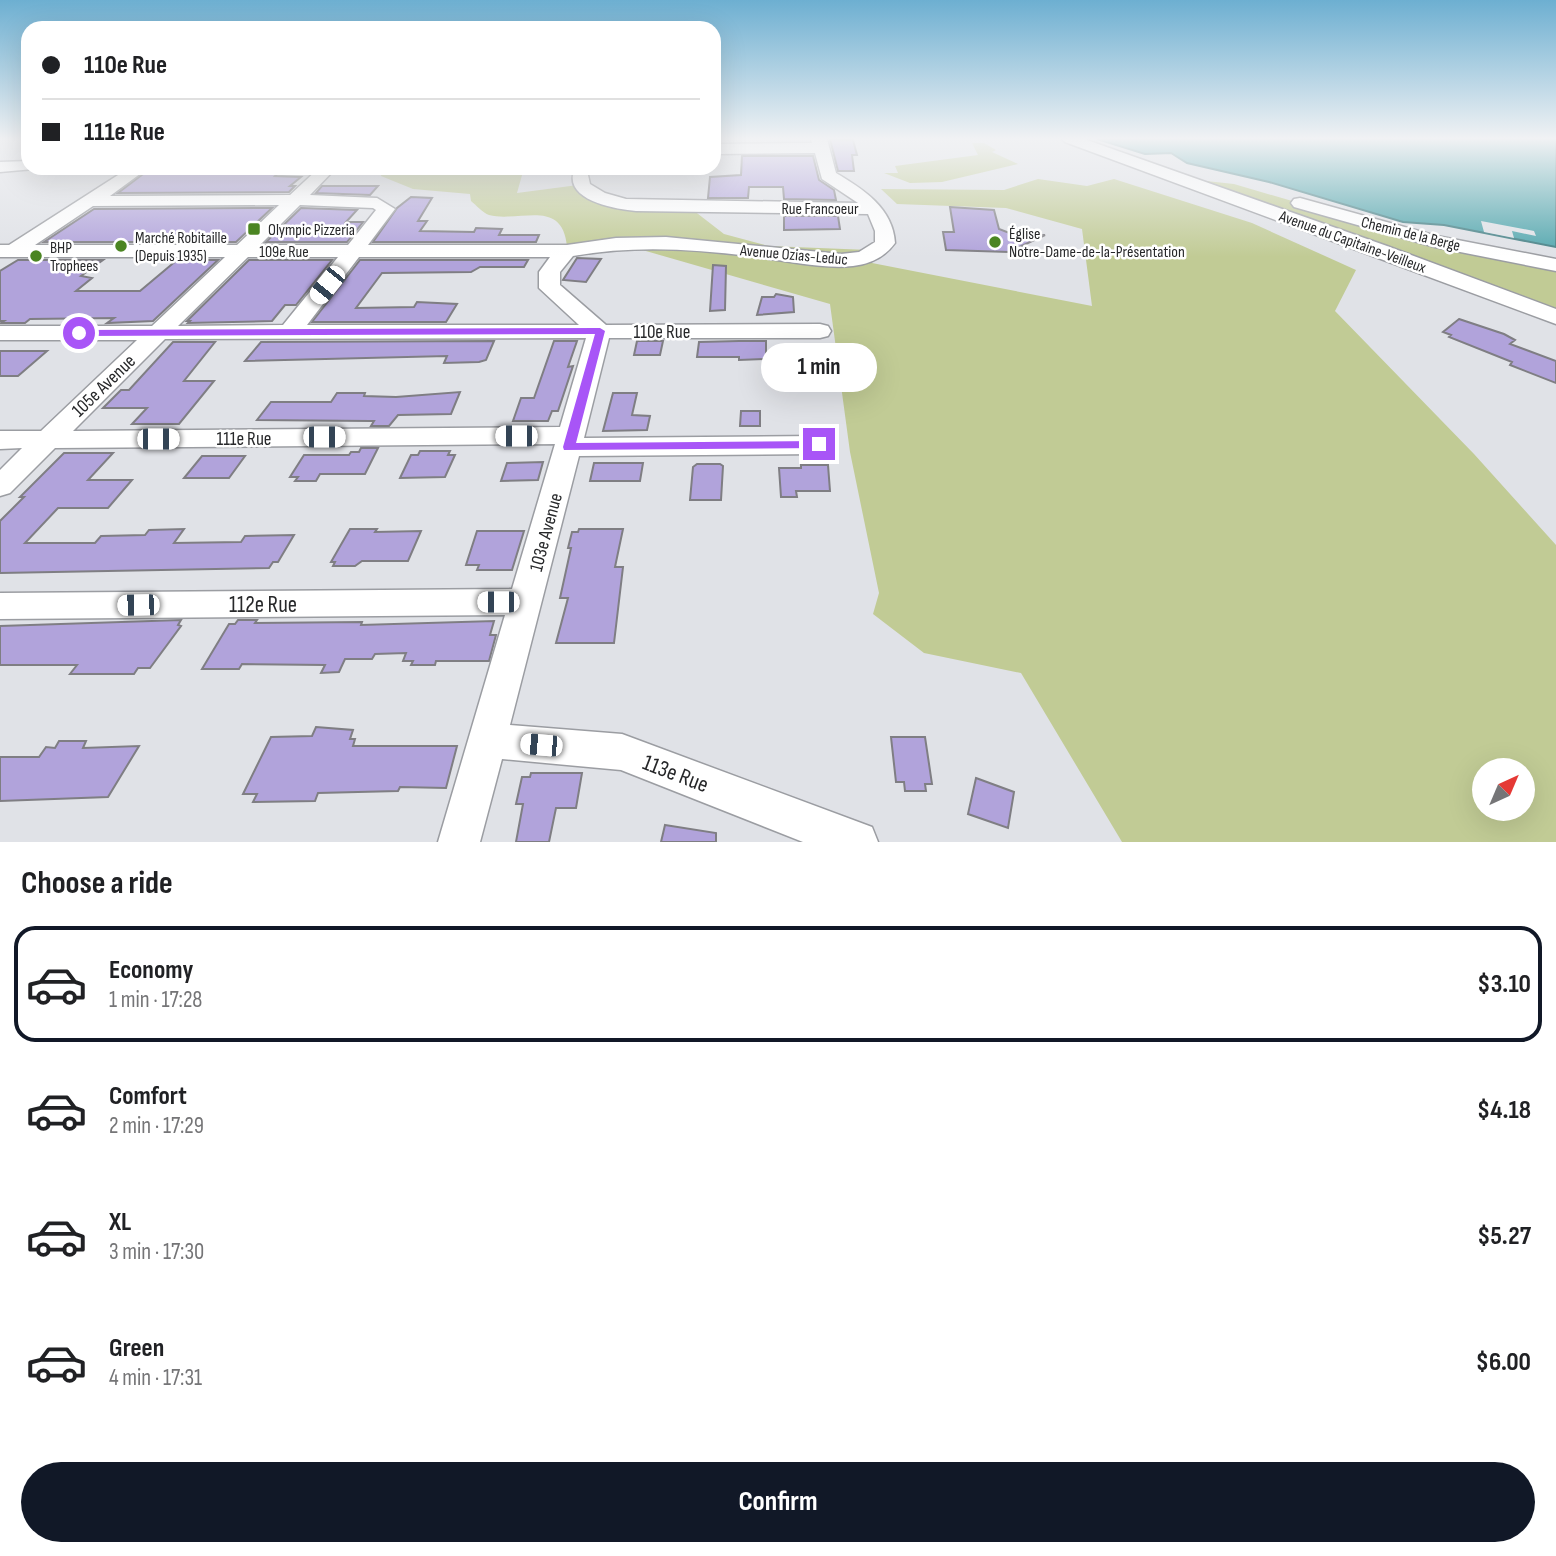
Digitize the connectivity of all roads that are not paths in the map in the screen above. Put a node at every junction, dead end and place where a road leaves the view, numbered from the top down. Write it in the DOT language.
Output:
graph roads {
  1 [pos="124,178"];
  2 [pos="317,178"];
  3 [pos="581,178"];
  4 [pos="833,178"];
  5 [pos="1179,178"];
  6 [pos="1186,181"];
  7 [pos="295,200"];
  8 [pos="90,201"];
  9 [pos="377,203"];
  10 [pos="872,209"];
  11 [pos="567,250"];
  12 [pos="242,251"];
  13 [pos="354,251"];
  14 [pos="4,254"];
  15 [pos="1556,265"];
  16 [pos="1556,317"];
  17 [pos="600,331"];
  18 [pos="820,331"];
  19 [pos="289,332"];
  20 [pos="0,333"];
  21 [pos="157,333"];
  22 [pos="0,440"];
  23 [pos="48,440"];
  24 [pos="570,441"];
  25 [pos="819,444"];
  26 [pos="0,486"];
  27 [pos="526,602"];
  28 [pos="0,606"];
  29 [pos="487,740"];
  30 [pos="459,842"];
  31 [pos="857,842"];
  1 -- 8 [label="street"];
  2 -- 7 [label="street, 105e Avenue"];
  3 -- 10 [label="street, Rue Francoeur"];
  4 -- 10 [label="street, Avenue Ozias-Leduc"];
  5 -- 6 [label="street, Avenue du Capitaine-Veilleux"];
  6 -- 15 [label="street, Chemin de la Berge"];
  6 -- 16 [label="street, Avenue du Capitaine-Veilleux"];
  7 -- 8 [label="street"];
  7 -- 9 [label="street"];
  7 -- 12 [label="street, 105e Avenue"];
  8 -- 14 [label="street"];
  9 -- 13 [label="street"];
  10 -- 11 [label="street, Avenue Ozias-Leduc"];
  11 -- 13 [label="street, 109e Rue"];
  11 -- 17 [label="street"];
  12 -- 13 [label="street, 109e Rue"];
  12 -- 14 [label="street, 109e Rue"];
  12 -- 21 [label="street, 105e Avenue"];
  13 -- 19 [label="street"];
  17 -- 18 [label="street, 110e Rue"];
  17 -- 19 [label="street, 110e Rue"];
  17 -- 24 [label="street, 103e Avenue"];
  19 -- 21 [label="street, 110e Rue"];
  20 -- 21 [label="street, 110e Rue"];
  21 -- 23 [label="street, 105e Avenue"];
  22 -- 23 [label="street, 111e Rue"];
  23 -- 24 [label="street, 111e Rue"];
  23 -- 26 [label="street, 105e Avenue"];
  24 -- 25 [label="street, 111e Rue"];
  24 -- 27 [label="street, 103e Avenue"];
  27 -- 28 [label="street, 112e Rue"];
  27 -- 29 [label="street, 103e Avenue"];
  29 -- 30 [label="street, 103e Avenue"];
  29 -- 31 [label="street, 113e Rue"];
}
